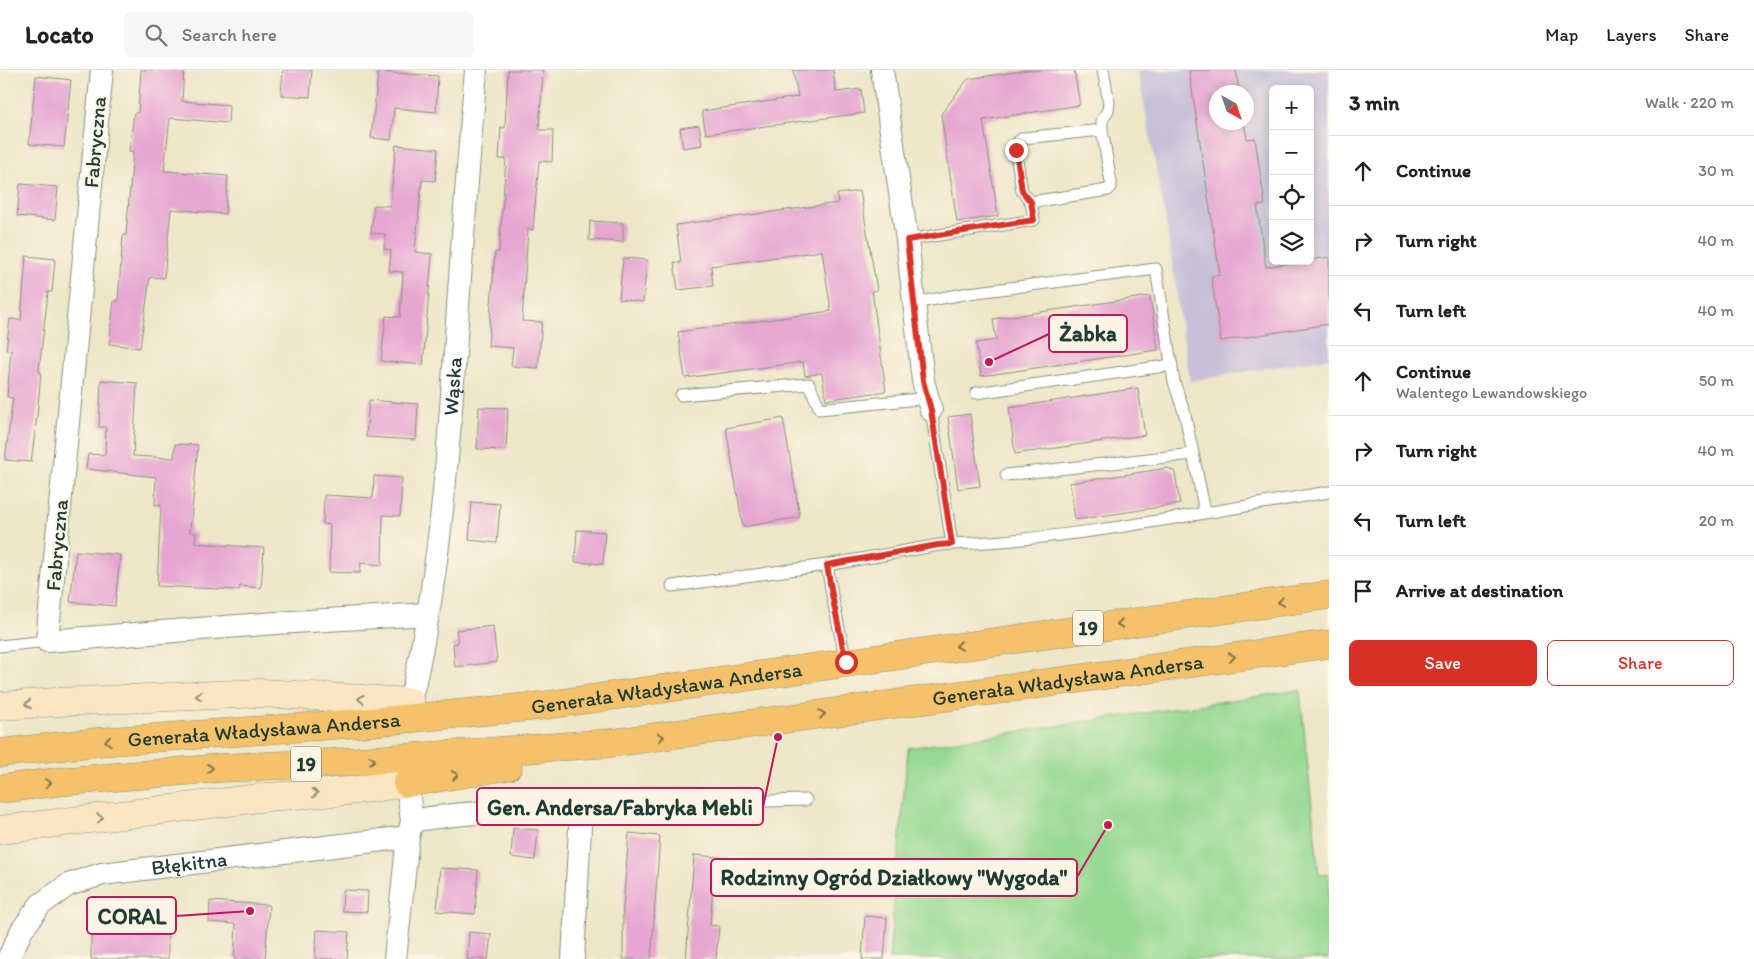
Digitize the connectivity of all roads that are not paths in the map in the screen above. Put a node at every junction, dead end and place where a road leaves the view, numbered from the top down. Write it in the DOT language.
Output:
graph roads {
  1 [pos="102,70"];
  2 [pos="476,70"];
  3 [pos="882,70"];
  4 [pos="1103,70"];
  5 [pos="1102,130"];
  6 [pos="1031,202"];
  7 [pos="907,240"];
  8 [pos="914,303"];
  9 [pos="1172,365"];
  10 [pos="976,393"];
  11 [pos="681,395"];
  12 [pos="930,404"];
  13 [pos="1193,454"];
  14 [pos="1006,475"];
  15 [pos="1329,492"];
  16 [pos="1205,512"];
  17 [pos="952,544"];
  18 [pos="827,565"];
  19 [pos="672,586"];
  20 [pos="1329,595"];
  21 [pos="428,614"];
  22 [pos="47,641"];
  23 [pos="1329,644"];
  24 [pos="0,646"];
  25 [pos="846,662"];
  26 [pos="410,702"];
  27 [pos="0,706"];
  28 [pos="540,706"];
  29 [pos="612,744"];
  30 [pos="0,753"];
  31 [pos="407,783"];
  32 [pos="0,790"];
  33 [pos="806,800"];
  34 [pos="581,809"];
  35 [pos="410,829"];
  36 [pos="0,830"];
  37 [pos="8,959"];
  38 [pos="395,959"];
  39 [pos="573,959"];
  1 -- 22 [label="street, Fabryczna"];
  2 -- 21 [label="street, Wąska"];
  3 -- 7 [label="street"];
  4 -- 5 [label="lane"];
  5 -- 6 [label="lane"];
  5 -- 6 [label="lane"];
  6 -- 7 [label="lane"];
  7 -- 8 [label="street"];
  8 -- 9 [label="lane"];
  8 -- 12 [label="street"];
  9 -- 10 [label="lane"];
  9 -- 13 [label="lane"];
  11 -- 12 [label="lane"];
  12 -- 17 [label="lane"];
  13 -- 14 [label="lane"];
  13 -- 16 [label="lane"];
  15 -- 16 [label="lane"];
  16 -- 17 [label="lane"];
  17 -- 18 [label="lane"];
  18 -- 19 [label="lane"];
  18 -- 25 [label="lane"];
  20 -- 25 [label="highway, Generała Władysława Andersa / 19, one-way"];
  21 -- 22 [label="street"];
  21 -- 26 [label="street, Wąska"];
  22 -- 24 [label="lane"];
  29 -- 23 [label="highway, Generała Władysława Andersa / 19, one-way"];
  25 -- 28 [label="highway, Generała Władysława Andersa / 19"];
  26 -- 27 [label="main road, one-way"];
  26 -- 28 [label="highway"];
  28 -- 30 [label="highway, Generała Władysława Andersa / 19, one-way"];
  31 -- 29 [label="highway, one-way"];
  32 -- 29 [label="highway, Generała Władysława Andersa / 19, one-way"];
  31 -- 35 [label="street"];
  36 -- 31 [label="main road, one-way"];
  33 -- 34 [label="lane"];
  34 -- 35 [label="street, Błękitna"];
  34 -- 39 [label="street"];
  35 -- 37 [label="street, Błękitna"];
  35 -- 38 [label="street"];
}
